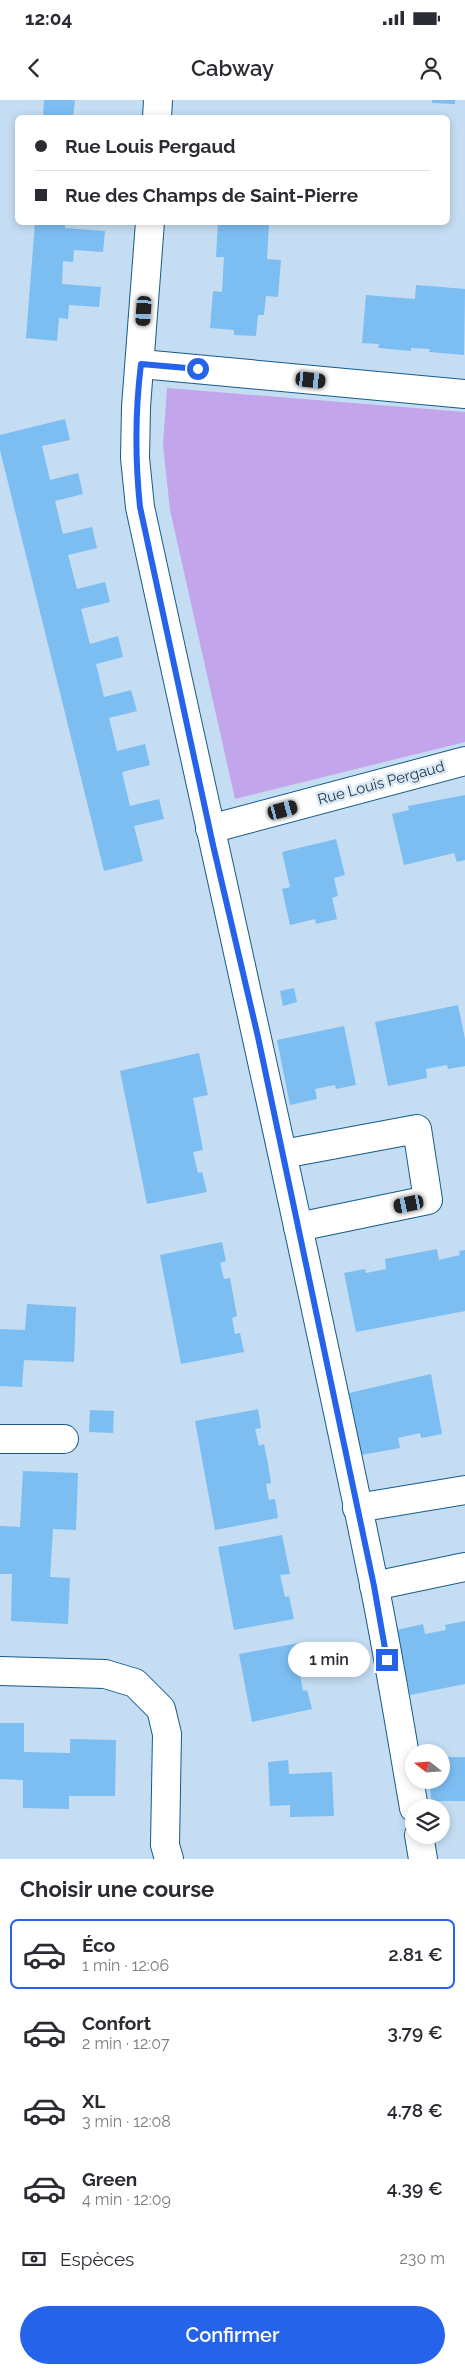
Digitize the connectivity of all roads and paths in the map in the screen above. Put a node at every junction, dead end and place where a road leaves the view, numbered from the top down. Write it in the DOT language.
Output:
graph roads {
  1 [pos="158,100"];
  2 [pos="157,115"];
  3 [pos="150,225"];
  4 [pos="141,364"];
  5 [pos="465,394"];
  6 [pos="465,761"];
  7 [pos="210,829"];
  8 [pos="283,1154"];
  9 [pos="298,1227"];
  10 [pos="0,1438"];
  11 [pos="64,1439"];
  12 [pos="465,1490"];
  13 [pos="357,1508"];
  14 [pos="465,1566"];
  15 [pos="374,1586"];
  16 [pos="0,1671"];
  17 [pos="412,1799"];
  18 [pos="420,1844"];
  19 [pos="169,1859"];
  20 [pos="423,1859"];
  1 -- 2 [label="street"];
  3 -- 4 [label="street"];
  4 -- 5 [label="street"];
  4 -- 7 [label="street"];
  6 -- 7 [label="street, Rue Louis Pergaud"];
  7 -- 8 [label="street"];
  8 -- 9 [label="street"];
  8 -- 9 [label="street"];
  9 -- 13 [label="street"];
  10 -- 11 [label="street"];
  12 -- 13 [label="street"];
  13 -- 15 [label="street"];
  14 -- 15 [label="street"];
  15 -- 17 [label="street"];
  16 -- 19 [label="street"];
  18 -- 20 [label="street"];
}
